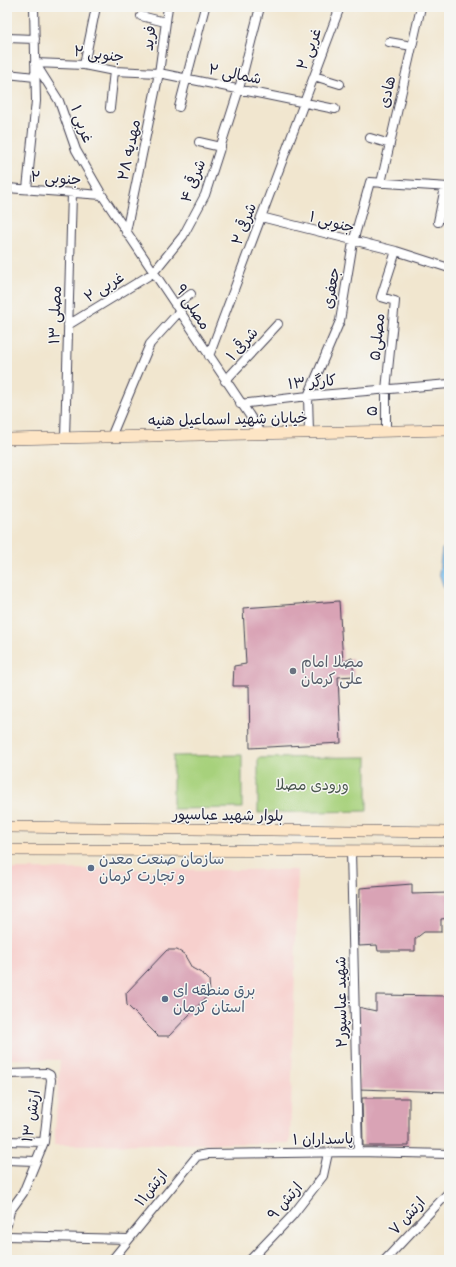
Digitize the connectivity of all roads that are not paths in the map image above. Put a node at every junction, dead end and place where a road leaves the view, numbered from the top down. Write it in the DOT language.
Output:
graph roads {
  1 [pos="34,7"];
  2 [pos="96,7"];
  3 [pos="168,7"];
  4 [pos="205,7"];
  5 [pos="260,7"];
  6 [pos="340,7"];
  7 [pos="421,7"];
  8 [pos="141,16"];
  9 [pos="165,22"];
  10 [pos="7,38"];
  11 [pos="35,39"];
  12 [pos="388,42"];
  13 [pos="412,46"];
  14 [pos="35,63"];
  15 [pos="84,65"];
  16 [pos="114,71"];
  17 [pos="159,73"];
  18 [pos="7,74"];
  19 [pos="314,76"];
  20 [pos="35,77"];
  21 [pos="186,79"];
  22 [pos="340,84"];
  23 [pos="239,89"];
  24 [pos="305,102"];
  25 [pos="179,107"];
  26 [pos="110,108"];
  27 [pos="335,109"];
  28 [pos="370,138"];
  29 [pos="199,142"];
  30 [pos="390,144"];
  31 [pos="221,147"];
  32 [pos="381,183"];
  33 [pos="447,187"];
  34 [pos="7,188"];
  35 [pos="27,189"];
  36 [pos="72,193"];
  37 [pos="102,195"];
  38 [pos="261,217"];
  39 [pos="438,222"];
  40 [pos="126,232"];
  41 [pos="353,242"];
  42 [pos="396,251"];
  43 [pos="449,268"];
  44 [pos="153,273"];
  45 [pos="191,294"];
  46 [pos="177,308"];
  47 [pos="278,324"];
  48 [pos="68,325"];
  49 [pos="209,356"];
  50 [pos="226,382"];
  51 [pos="449,384"];
  52 [pos="386,390"];
  53 [pos="308,396"];
  54 [pos="240,404"];
  55 [pos="449,430"];
  56 [pos="386,431"];
  57 [pos="310,433"];
  58 [pos="262,434"];
  59 [pos="111,437"];
  60 [pos="65,438"];
  61 [pos="7,439"];
  62 [pos="7,827"];
  63 [pos="402,832"];
  64 [pos="449,832"];
  65 [pos="7,850"];
  66 [pos="352,851"];
  67 [pos="402,851"];
  68 [pos="449,852"];
  69 [pos="7,1074"];
  70 [pos="7,1140"];
  71 [pos="44,1142"];
  72 [pos="358,1152"];
  73 [pos="328,1153"];
  74 [pos="449,1154"];
  75 [pos="197,1156"];
  76 [pos="7,1160"];
  77 [pos="35,1161"];
  78 [pos="449,1192"];
  79 [pos="7,1225"];
  80 [pos="7,1236"];
  81 [pos="128,1239"];
  82 [pos="112,1260"];
  83 [pos="250,1260"];
  84 [pos="385,1260"];
  1 -- 11 [label="street"];
  2 -- 15 [label="street"];
  3 -- 9 [label="street, فرید"];
  4 -- 21 [label="street"];
  5 -- 23 [label="street, ۴ شرقی"];
  6 -- 19 [label="street, ۲ غربی"];
  7 -- 13 [label="street, هادی"];
  8 -- 9 [label="street"];
  9 -- 17 [label="street, فرید"];
  10 -- 11 [label="street"];
  11 -- 14 [label="street"];
  12 -- 13 [label="street"];
  13 -- 30 [label="street, هادی"];
  14 -- 15 [label="street, ۲ جنوبی"];
  14 -- 20 [label="street"];
  14 -- 37 [label="street, ۱ غربی"];
  15 -- 16 [label="street, ۲ جنوبی"];
  16 -- 17 [label="street, ۲ جنوبی"];
  16 -- 26 [label="street"];
  17 -- 21 [label="street, ۲ شمالی"];
  17 -- 40 [label="street, مهدیه ۲۸"];
  18 -- 20 [label="street"];
  19 -- 22 [label="street"];
  19 -- 24 [label="street, ۲ غربی"];
  20 -- 35 [label="street"];
  21 -- 23 [label="street, ۲ شمالی"];
  21 -- 25 [label="street"];
  23 -- 24 [label="street, ۲ شمالی"];
  23 -- 31 [label="street, ۴ شرقی"];
  24 -- 27 [label="street, ۲ شمالی"];
  24 -- 38 [label="street, ۲ شرقی"];
  28 -- 30 [label="street"];
  29 -- 31 [label="street"];
  30 -- 32 [label="street, هادی"];
  31 -- 44 [label="street, ۴ شرقی"];
  32 -- 33 [label="street"];
  32 -- 41 [label="street, جعفری"];
  33 -- 39 [label="street"];
  34 -- 35 [label="street, جنوبی ۲"];
  35 -- 36 [label="street, جنوبی ۲"];
  36 -- 37 [label="street, جنوبی ۲"];
  36 -- 48 [label="street, مصلی ۱۳"];
  37 -- 40 [label="street, مصلی ۹"];
  38 -- 41 [label="street, ۱ جنوبی"];
  38 -- 49 [label="street, ۲ شرقی"];
  40 -- 44 [label="street, مصلی ۹"];
  41 -- 42 [label="street, ۱ جنوبی"];
  41 -- 53 [label="street, جعفری"];
  42 -- 43 [label="street, ۱ جنوبی"];
  42 -- 52 [label="street, مصلی۵"];
  44 -- 46 [label="street, مصلی ۹"];
  44 -- 48 [label="street, ۲ غربی"];
  45 -- 46 [label="street"];
  46 -- 49 [label="street, مصلی ۹"];
  46 -- 59 [label="street"];
  47 -- 50 [label="street, ۱ شرقی"];
  48 -- 60 [label="street, مصلی ۱۳"];
  49 -- 50 [label="street, مصلی ۹"];
  50 -- 54 [label="street, مصلی ۹"];
  51 -- 52 [label="street, کارگر ۱۳"];
  52 -- 53 [label="street, کارگر ۱۳"];
  52 -- 56 [label="street, ۵"];
  53 -- 54 [label="street, کارگر ۱۳"];
  53 -- 57 [label="street"];
  54 -- 58 [label="street, مصلی ۹"];
  55 -- 56 [label="main road, خیابان شهید اسماعیل هنیه"];
  56 -- 57 [label="main road, خیابان شهید اسماعیل هنیه"];
  57 -- 58 [label="main road, خیابان شهید اسماعیل هنیه"];
  58 -- 59 [label="main road, خیابان شهید اسماعیل هنیه"];
  59 -- 60 [label="main road, خیابان شهید اسماعیل هنیه"];
  60 -- 61 [label="main road, خیابان شهید اسماعیل هنیه"];
  62 -- 63 [label="main road, بلوار شهید عباسپور"];
  63 -- 64 [label="main road, بلوار شهید عباسپور"];
  63 -- 67 [label="main road"];
  65 -- 66 [label="main road"];
  66 -- 67 [label="main road"];
  66 -- 72 [label="street, شهید عباسپور۲"];
  67 -- 68 [label="main road"];
  69 -- 71 [label="street, ارتش ۱۳"];
  70 -- 71 [label="street"];
  71 -- 77 [label="street, ارتش ۱۳"];
  72 -- 73 [label="street, پاسداران ۱"];
  72 -- 74 [label="street, پاسداران ۱"];
  73 -- 75 [label="street, پاسداران ۱"];
  73 -- 83 [label="street, ارتش ۹"];
  75 -- 81 [label="street, ارتش۱۱"];
  76 -- 77 [label="street"];
  77 -- 79 [label="street, ارتش ۱۳"];
  78 -- 84 [label="street, ارتش ۷"];
  80 -- 81 [label="street"];
  81 -- 82 [label="street, ارتش۱۱"];
}
